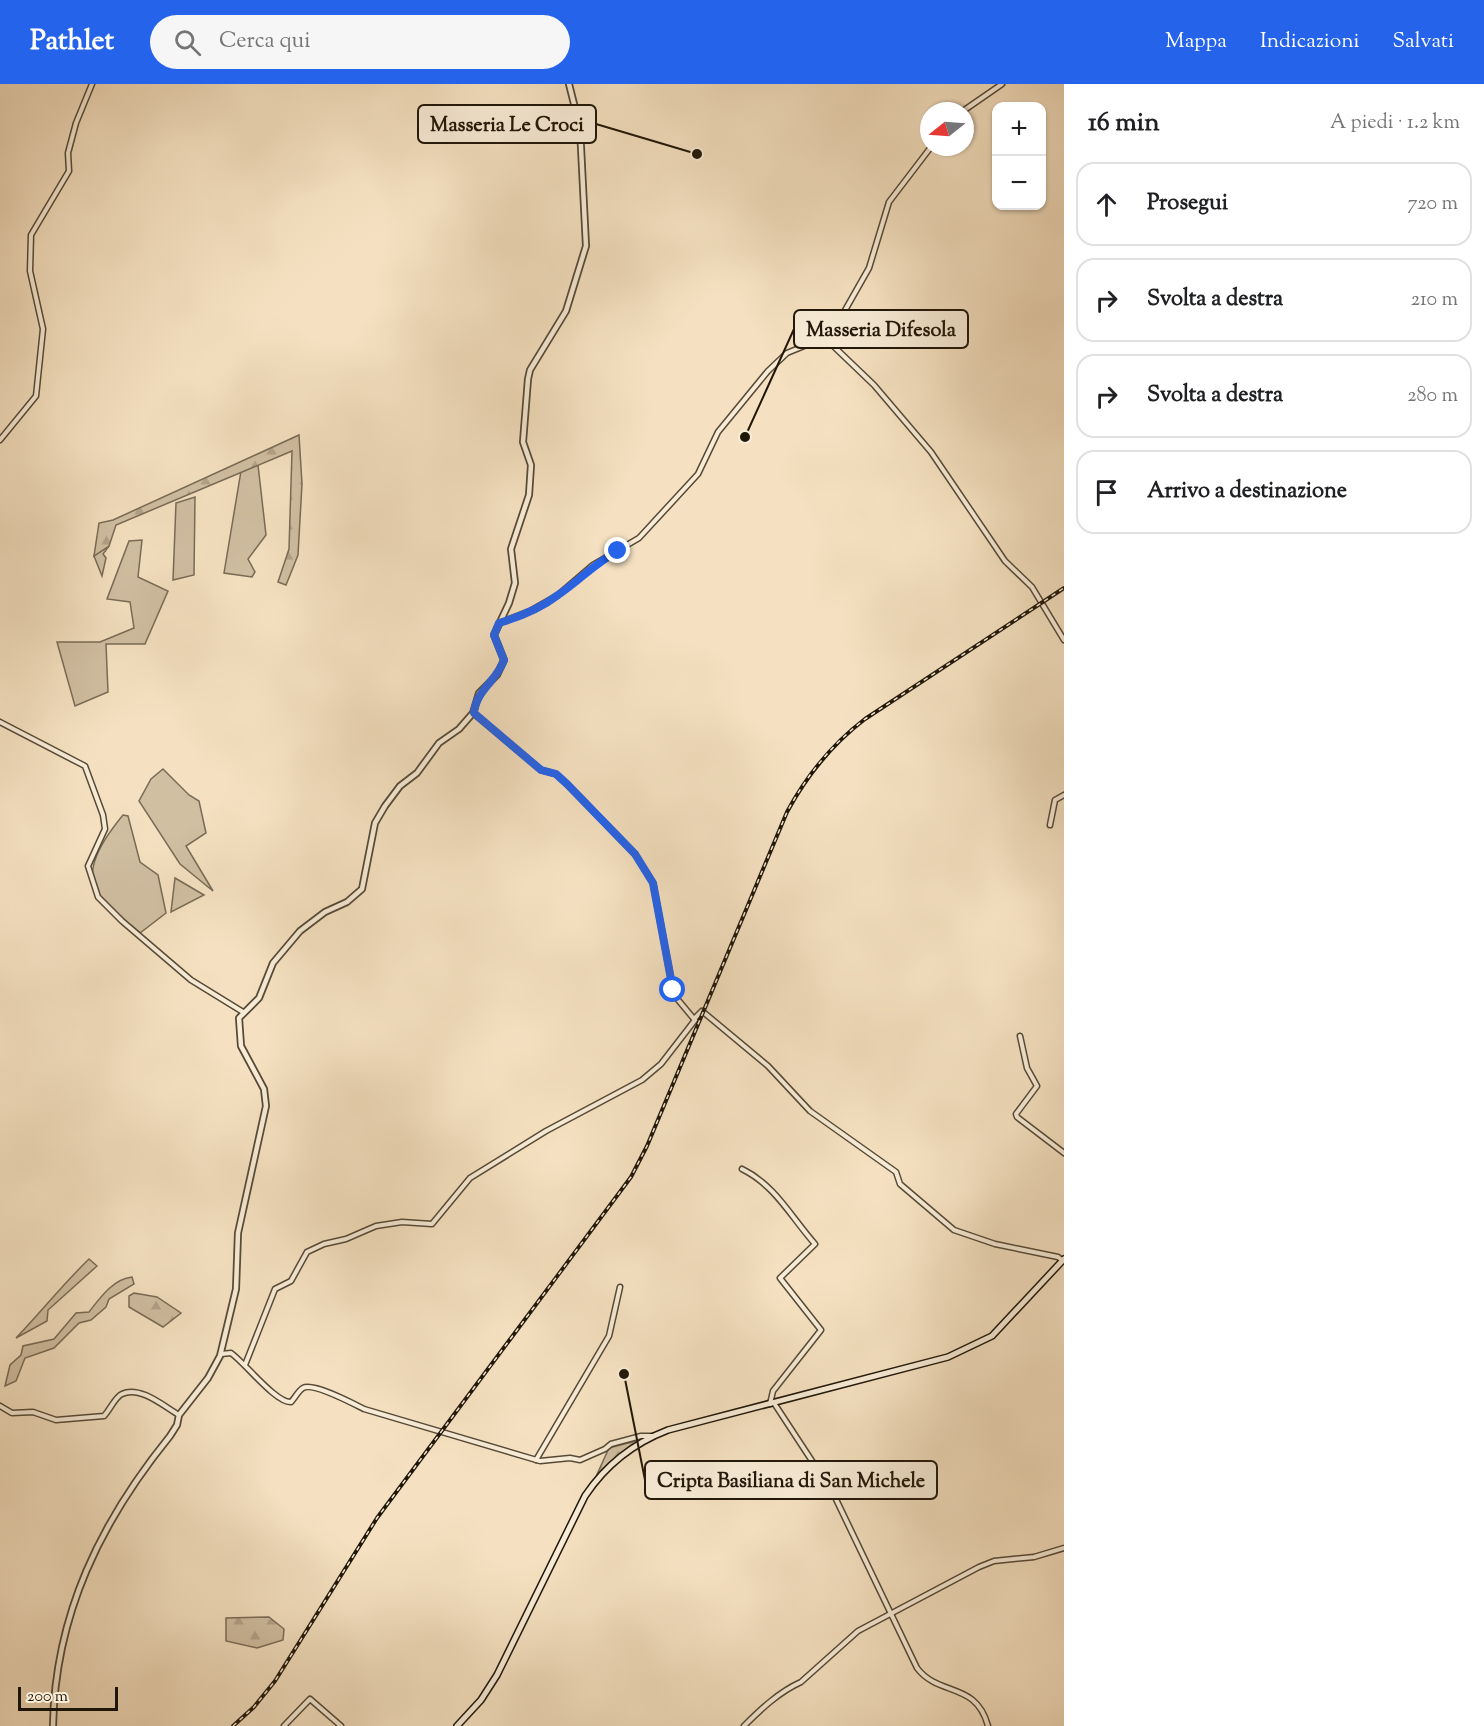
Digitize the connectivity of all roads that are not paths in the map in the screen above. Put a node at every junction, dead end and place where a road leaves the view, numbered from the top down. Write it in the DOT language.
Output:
graph roads {
  1 [pos="92,84"];
  2 [pos="569,84"];
  3 [pos="1002,84"];
  4 [pos="974,103"];
  5 [pos="924,156"];
  6 [pos="826,339"];
  7 [pos="0,440"];
  8 [pos="499,623"];
  9 [pos="1064,640"];
  10 [pos="474,713"];
  11 [pos="0,722"];
  12 [pos="1064,795"];
  13 [pos="1050,825"];
  14 [pos="243,1012"];
  15 [pos="695,1020"];
  16 [pos="1020,1036"];
  17 [pos="1064,1153"];
  18 [pos="742,1169"];
  19 [pos="1063,1260"];
  20 [pos="620,1287"];
  21 [pos="220,1354"];
  22 [pos="245,1365"];
  23 [pos="772,1404"];
  24 [pos="0,1406"];
  25 [pos="179,1416"];
  26 [pos="655,1436"];
  27 [pos="536,1460"];
  28 [pos="1064,1548"];
  29 [pos="890,1616"];
  30 [pos="53,1726"];
  31 [pos="284,1726"];
  32 [pos="341,1726"];
  33 [pos="457,1726"];
  34 [pos="744,1726"];
  35 [pos="988,1726"];
  1 -- 7 [label="street"];
  2 -- 8 [label="street"];
  3 -- 4 [label="street"];
  5 -- 6 [label="street"];
  6 -- 8 [label="street"];
  6 -- 9 [label="street"];
  8 -- 10 [label="street"];
  10 -- 14 [label="street"];
  10 -- 15 [label="street"];
  11 -- 14 [label="street"];
  12 -- 13 [label="street"];
  14 -- 21 [label="street"];
  15 -- 19 [label="street"];
  15 -- 22 [label="street"];
  16 -- 17 [label="street"];
  18 -- 23 [label="street"];
  19 -- 23 [label="main road"];
  20 -- 27 [label="street"];
  21 -- 22 [label="street"];
  21 -- 25 [label="street"];
  22 -- 27 [label="street"];
  23 -- 26 [label="main road"];
  23 -- 29 [label="street"];
  24 -- 25 [label="street"];
  25 -- 30 [label="street"];
  26 -- 27 [label="street"];
  26 -- 33 [label="main road"];
  28 -- 29 [label="street"];
  29 -- 34 [label="street"];
  29 -- 35 [label="street"];
  31 -- 32 [label="street"];
}
